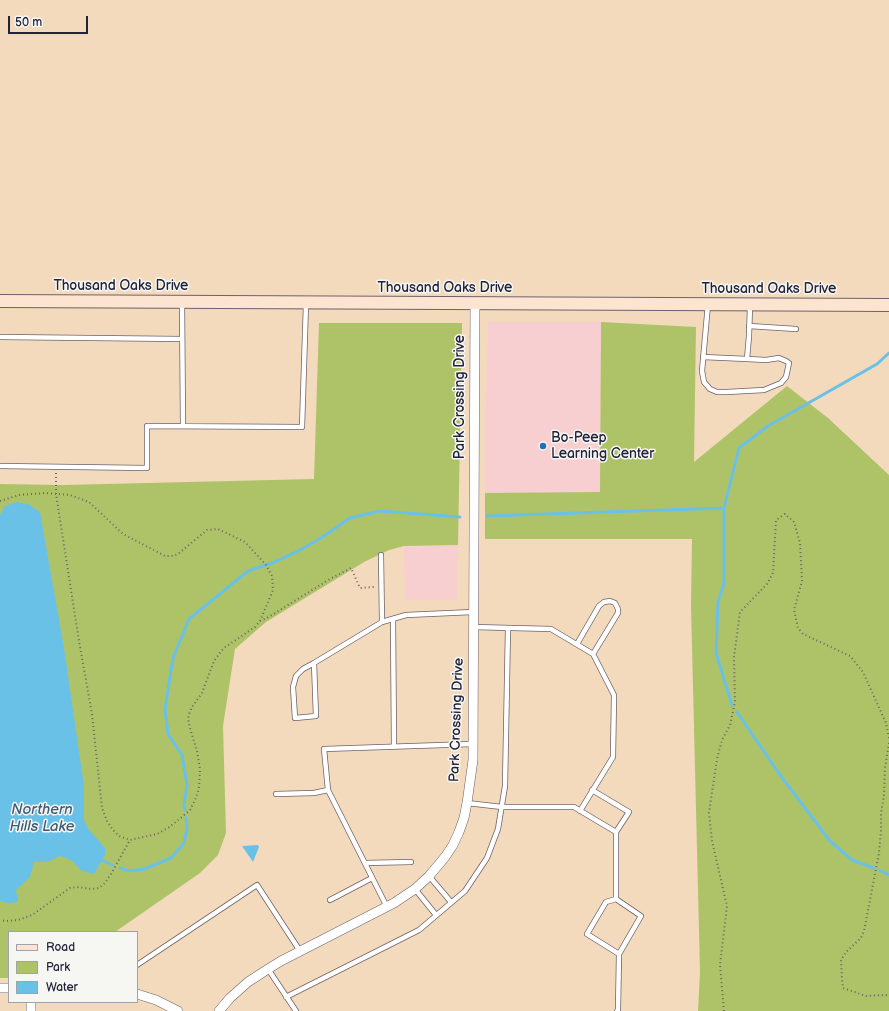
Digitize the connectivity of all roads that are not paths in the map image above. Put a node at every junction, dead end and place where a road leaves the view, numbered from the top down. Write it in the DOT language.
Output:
graph roads {
  1 [pos="0,301"];
  2 [pos="182,302"];
  3 [pos="306,302"];
  4 [pos="475,303"];
  5 [pos="708,304"];
  6 [pos="750,305"];
  7 [pos="889,305"];
  8 [pos="749,326"];
  9 [pos="796,329"];
  10 [pos="0,337"];
  11 [pos="182,339"];
  12 [pos="703,357"];
  13 [pos="747,359"];
  14 [pos="183,426"];
  15 [pos="0,466"];
  16 [pos="381,555"];
  17 [pos="473,612"];
  18 [pos="394,619"];
  19 [pos="382,622"];
  20 [pos="473,627"];
  21 [pos="508,628"];
  22 [pos="577,644"];
  23 [pos="594,654"];
  24 [pos="314,663"];
  25 [pos="473,744"];
  26 [pos="394,746"];
  27 [pos="328,790"];
  28 [pos="592,790"];
  29 [pos="276,794"];
  30 [pos="467,803"];
  31 [pos="502,807"];
  32 [pos="580,811"];
  33 [pos="616,832"];
  34 [pos="411,862"];
  35 [pos="365,864"];
  36 [pos="429,876"];
  37 [pos="372,878"];
  38 [pos="415,889"];
  39 [pos="616,898"];
  40 [pos="330,900"];
  41 [pos="452,902"];
  42 [pos="387,907"];
  43 [pos="436,915"];
  44 [pos="300,951"];
  45 [pos="619,954"];
  46 [pos="138,963"];
  47 [pos="268,969"];
  48 [pos="138,994"];
  49 [pos="286,997"];
  50 [pos="178,1011"];
  51 [pos="219,1011"];
  52 [pos="296,1011"];
  53 [pos="617,1011"];
  1 -- 2 [label="main road, Thousand Oaks Drive"];
  2 -- 3 [label="main road, Thousand Oaks Drive"];
  2 -- 11 [label="lane"];
  3 -- 4 [label="main road, Thousand Oaks Drive"];
  3 -- 14 [label="lane"];
  4 -- 5 [label="main road, Thousand Oaks Drive"];
  4 -- 17 [label="street, Park Crossing Drive"];
  5 -- 6 [label="main road, Thousand Oaks Drive"];
  5 -- 12 [label="lane"];
  6 -- 7 [label="main road, Thousand Oaks Drive"];
  6 -- 8 [label="lane"];
  8 -- 9 [label="lane"];
  8 -- 13 [label="lane"];
  10 -- 11 [label="lane"];
  11 -- 14 [label="lane"];
  12 -- 13 [label="lane"];
  12 -- 13 [label="lane"];
  14 -- 15 [label="lane"];
  16 -- 19 [label="lane"];
  17 -- 18 [label="lane"];
  17 -- 20 [label="street, Park Crossing Drive"];
  18 -- 19 [label="lane"];
  18 -- 26 [label="lane"];
  19 -- 24 [label="lane"];
  20 -- 21 [label="lane"];
  20 -- 25 [label="street, Park Crossing Drive"];
  21 -- 22 [label="lane"];
  21 -- 31 [label="lane"];
  22 -- 23 [label="lane"];
  22 -- 23 [label="lane"];
  23 -- 28 [label="lane"];
  24 -- 24 [label="lane"];
  25 -- 26 [label="lane"];
  25 -- 30 [label="street, Park Crossing Drive"];
  26 -- 27 [label="lane"];
  27 -- 29 [label="lane"];
  27 -- 35 [label="lane"];
  28 -- 32 [label="lane"];
  28 -- 33 [label="lane"];
  30 -- 31 [label="lane"];
  30 -- 36 [label="street, Park Crossing Drive"];
  31 -- 32 [label="lane"];
  31 -- 41 [label="lane"];
  32 -- 33 [label="lane"];
  33 -- 39 [label="lane"];
  34 -- 35 [label="lane"];
  35 -- 37 [label="lane"];
  36 -- 38 [label="street, Park Crossing Drive"];
  36 -- 41 [label="lane"];
  37 -- 40 [label="lane"];
  37 -- 42 [label="lane"];
  38 -- 42 [label="street, Park Crossing Drive"];
  38 -- 43 [label="lane"];
  39 -- 45 [label="lane"];
  39 -- 45 [label="lane"];
  41 -- 43 [label="lane"];
  42 -- 44 [label="street, Park Crossing Drive"];
  43 -- 49 [label="lane"];
  44 -- 46 [label="lane"];
  44 -- 47 [label="street, Park Crossing Drive"];
  45 -- 53 [label="lane"];
  47 -- 49 [label="lane"];
  47 -- 51 [label="street, Park Crossing Drive"];
  48 -- 50 [label="street"];
  49 -- 52 [label="lane"];
}
